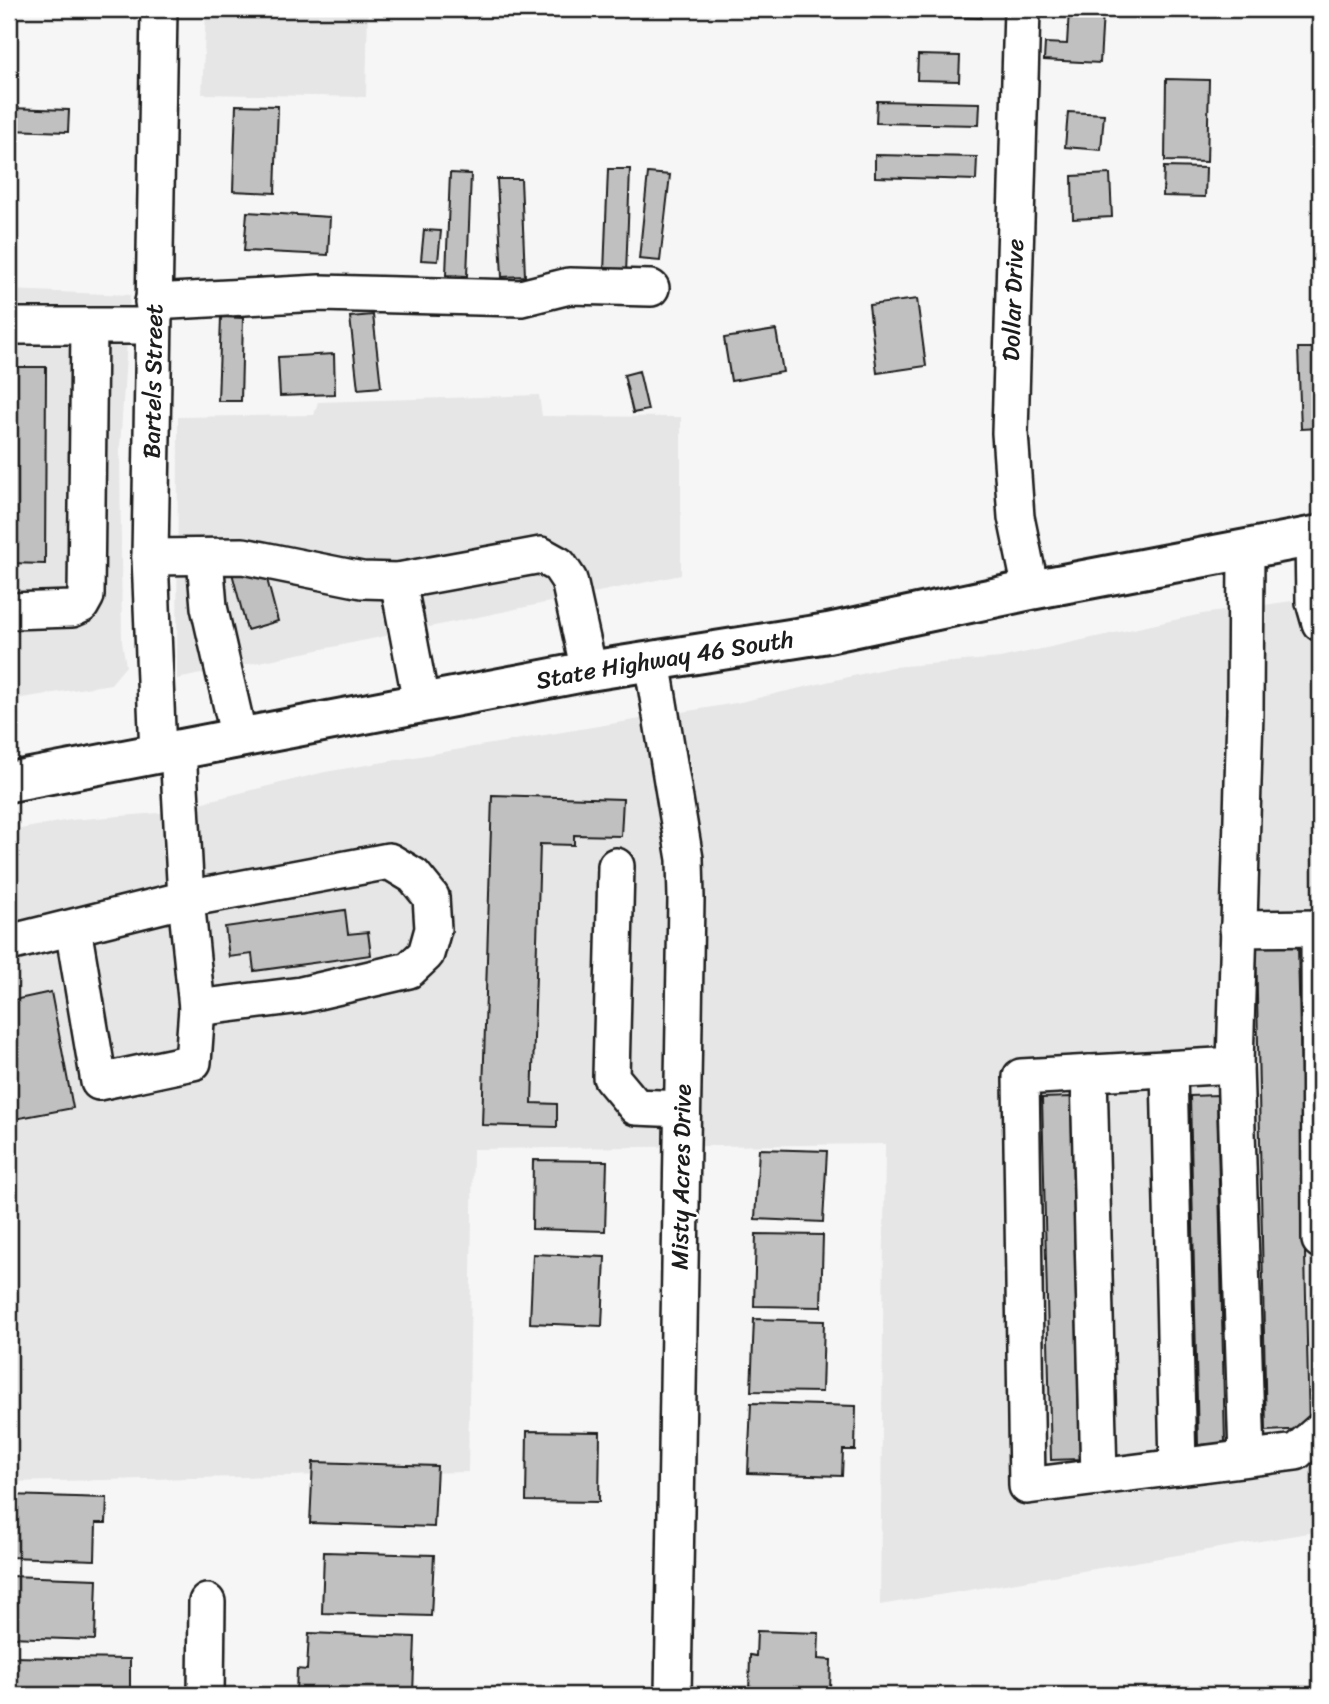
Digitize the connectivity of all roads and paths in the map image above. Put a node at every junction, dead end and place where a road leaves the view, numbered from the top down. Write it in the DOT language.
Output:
graph roads {
  1 [pos="159,9"];
  2 [pos="1022,9"];
  3 [pos="652,288"];
  4 [pos="153,314"];
  5 [pos="9,326"];
  6 [pos="89,327"];
  7 [pos="1317,535"];
  8 [pos="1246,550"];
  9 [pos="150,558"];
  10 [pos="205,558"];
  11 [pos="398,581"];
  12 [pos="1031,590"];
  13 [pos="9,611"];
  14 [pos="1320,623"];
  15 [pos="652,662"];
  16 [pos="589,671"];
  17 [pos="421,702"];
  18 [pos="239,738"];
  19 [pos="168,752"];
  20 [pos="9,782"];
  21 [pos="616,866"];
  22 [pos="186,899"];
  23 [pos="73,928"];
  24 [pos="1238,929"];
  25 [pos="9,943"];
  26 [pos="197,1008"];
  27 [pos="1235,1065"];
  28 [pos="1169,1069"];
  29 [pos="1089,1073"];
  30 [pos="682,1110"];
  31 [pos="1320,1240"];
  32 [pos="1320,1431"];
  33 [pos="1247,1458"];
  34 [pos="1178,1467"];
  35 [pos="1099,1477"];
  36 [pos="207,1602"];
  37 [pos="206,1695"];
  38 [pos="673,1695"];
  1 -- 4 [label="street, Bartels Street"];
  2 -- 12 [label="street, Dollar Drive"];
  3 -- 4 [label="street"];
  4 -- 6 [label="street"];
  4 -- 9 [label="street, Bartels Street"];
  5 -- 6 [label="street"];
  6 -- 13 [label="street"];
  7 -- 8 [label="main road, State Highway 46 South"];
  7 -- 14 [label="street"];
  8 -- 12 [label="main road, State Highway 46 South"];
  8 -- 24 [label="street"];
  9 -- 10 [label="street"];
  9 -- 19 [label="street, Bartels Street"];
  10 -- 11 [label="street"];
  10 -- 18 [label="street"];
  11 -- 16 [label="street"];
  11 -- 17 [label="street"];
  12 -- 15 [label="main road, State Highway 46 South"];
  15 -- 16 [label="main road, State Highway 46 South"];
  15 -- 30 [label="street, Misty Acres Drive"];
  16 -- 17 [label="main road, State Highway 46 South"];
  17 -- 18 [label="main road, State Highway 46 South"];
  18 -- 19 [label="main road, State Highway 46 South"];
  19 -- 20 [label="main road, State Highway 46 South"];
  19 -- 22 [label="street, Bartels Street"];
  21 -- 30 [label="street"];
  22 -- 23 [label="street"];
  22 -- 26 [label="street, Bartels Street"];
  22 -- 26 [label="street"];
  23 -- 25 [label="street"];
  23 -- 26 [label="street, Bartels Street"];
  24 -- 27 [label="street"];
  24 -- 31 [label="street"];
  27 -- 28 [label="street"];
  27 -- 33 [label="street"];
  28 -- 29 [label="street"];
  28 -- 34 [label="street"];
  29 -- 35 [label="street"];
  29 -- 35 [label="street"];
  30 -- 38 [label="street, Misty Acres Drive"];
  32 -- 33 [label="street"];
  33 -- 34 [label="street"];
  34 -- 35 [label="street"];
  36 -- 37 [label="street"];
}
